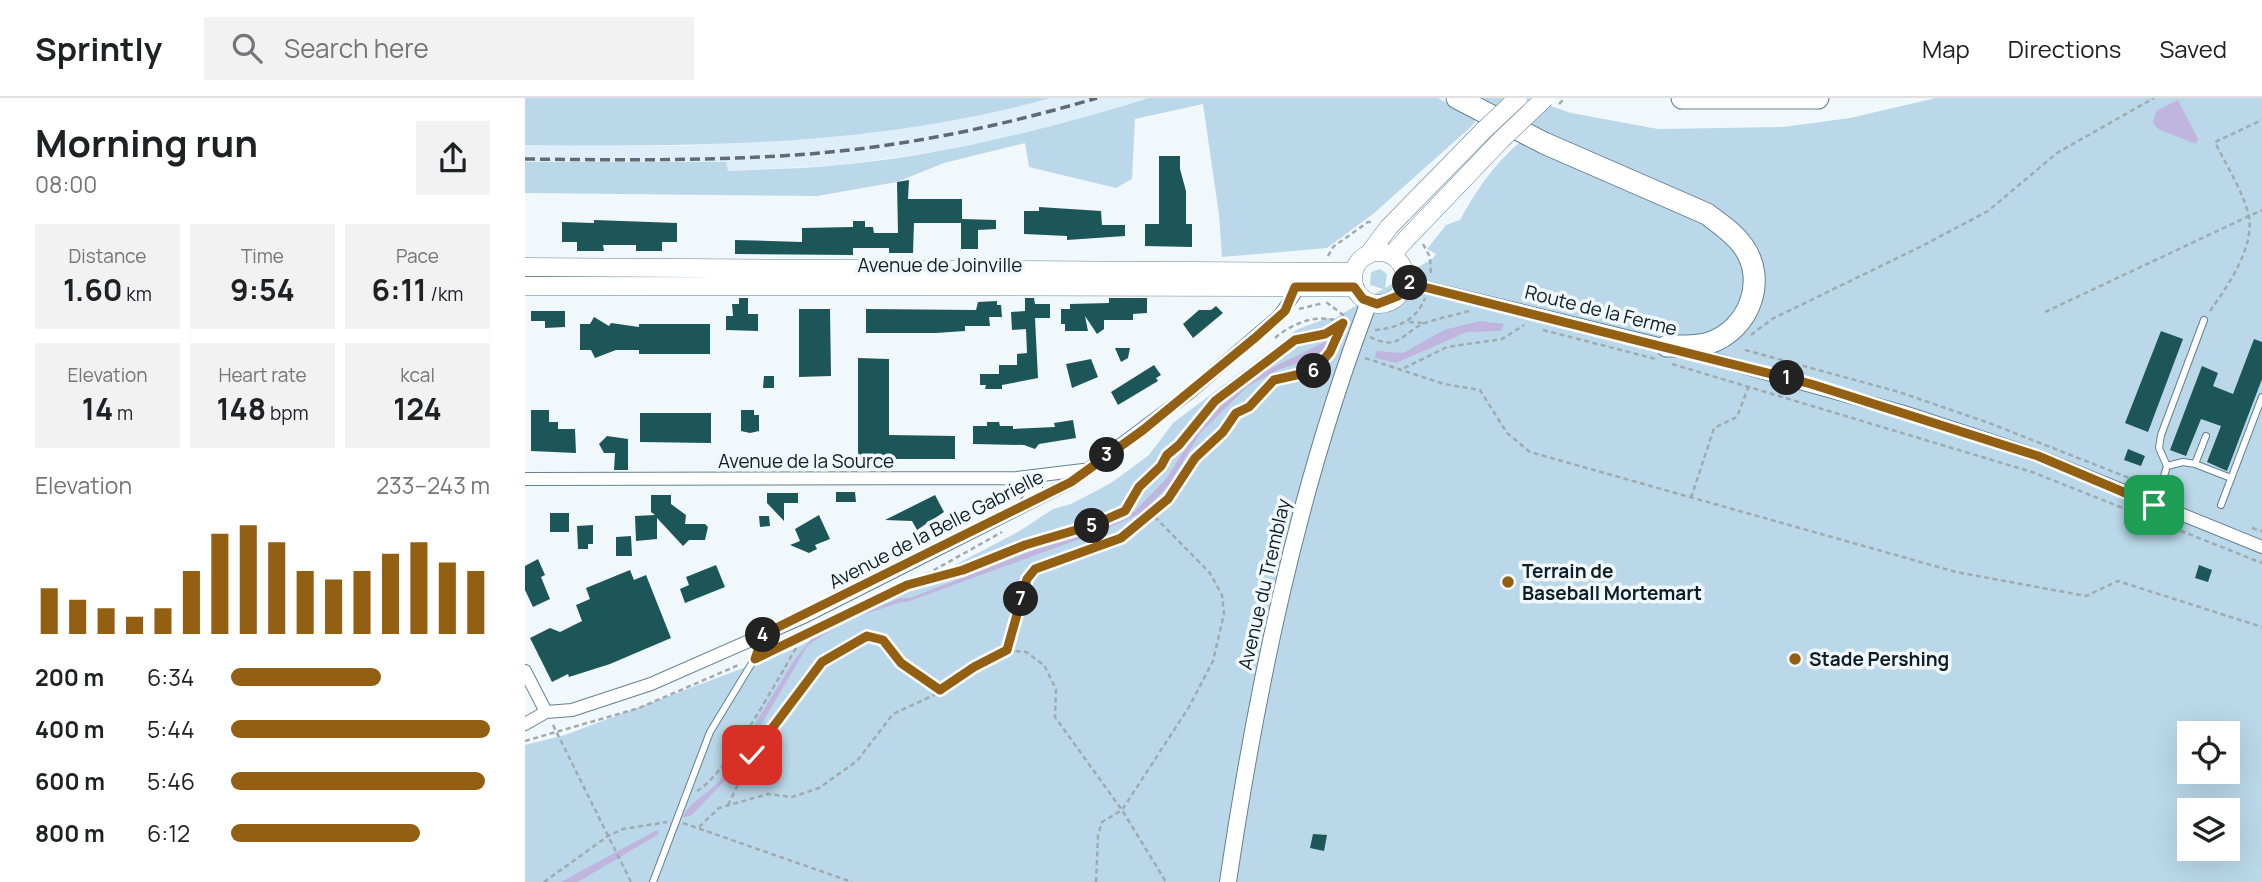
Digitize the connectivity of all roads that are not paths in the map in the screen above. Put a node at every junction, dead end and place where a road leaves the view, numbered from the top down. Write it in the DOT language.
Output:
graph roads {
  1 [pos="1457,98"];
  2 [pos="1517,98"];
  3 [pos="1545,98"];
  4 [pos="1682,98"];
  5 [pos="1818,98"];
  6 [pos="1368,255"];
  7 [pos="1391,255"];
  8 [pos="525,267"];
  9 [pos="1296,279"];
  10 [pos="1354,279"];
  11 [pos="1404,282"];
  12 [pos="525,286"];
  13 [pos="1369,302"];
  14 [pos="2204,320"];
  15 [pos="1667,346"];
  16 [pos="2262,397"];
  17 [pos="2259,415"];
  18 [pos="2206,436"];
  19 [pos="2195,464"];
  20 [pos="2167,466"];
  21 [pos="1086,470"];
  22 [pos="1017,478"];
  23 [pos="2231,478"];
  24 [pos="525,479"];
  25 [pos="2161,486"];
  26 [pos="2221,505"];
  27 [pos="1019,509"];
  28 [pos="2262,547"];
  29 [pos="764,634"];
  30 [pos="525,671"];
  31 [pos="546,712"];
  32 [pos="525,724"];
  33 [pos="653,882"];
  34 [pos="1228,882"];
  1 -- 15 [label="highway"];
  2 -- 6 [label="main road, bridge"];
  3 -- 7 [label="main road, bridge"];
  4 -- 5 [label="highway"];
  6 -- 7 [label="main road"];
  6 -- 10 [label="main road"];
  7 -- 11 [label="main road"];
  8 -- 9 [label="main road, Avenue de Joinville"];
  9 -- 10 [label="main road, Avenue de Joinville"];
  9 -- 12 [label="main road, Avenue de Joinville"];
  9 -- 21 [label="street, Avenue de la Belle Gabrielle"];
  10 -- 13 [label="main road"];
  11 -- 13 [label="main road"];
  11 -- 15 [label="street, Route de la Ferme"];
  13 -- 34 [label="main road, Avenue du Tremblay"];
  14 -- 20 [label="lane"];
  15 -- 28 [label="street, Route de la Ferme"];
  16 -- 17 [label="lane"];
  17 -- 23 [label="lane"];
  18 -- 19 [label="lane"];
  19 -- 20 [label="lane"];
  19 -- 23 [label="lane"];
  20 -- 25 [label="lane"];
  21 -- 22 [label="street, Avenue de la Source"];
  21 -- 27 [label="street, Avenue de la Belle Gabrielle"];
  22 -- 24 [label="street, Avenue de la Source"];
  22 -- 27 [label="street"];
  23 -- 26 [label="lane"];
  27 -- 29 [label="street, Avenue de la Belle Gabrielle"];
  29 -- 31 [label="street, Avenue de la Belle Gabrielle"];
  29 -- 33 [label="lane"];
  30 -- 31 [label="street"];
  31 -- 32 [label="street, Avenue de la Belle Gabrielle"];
}
